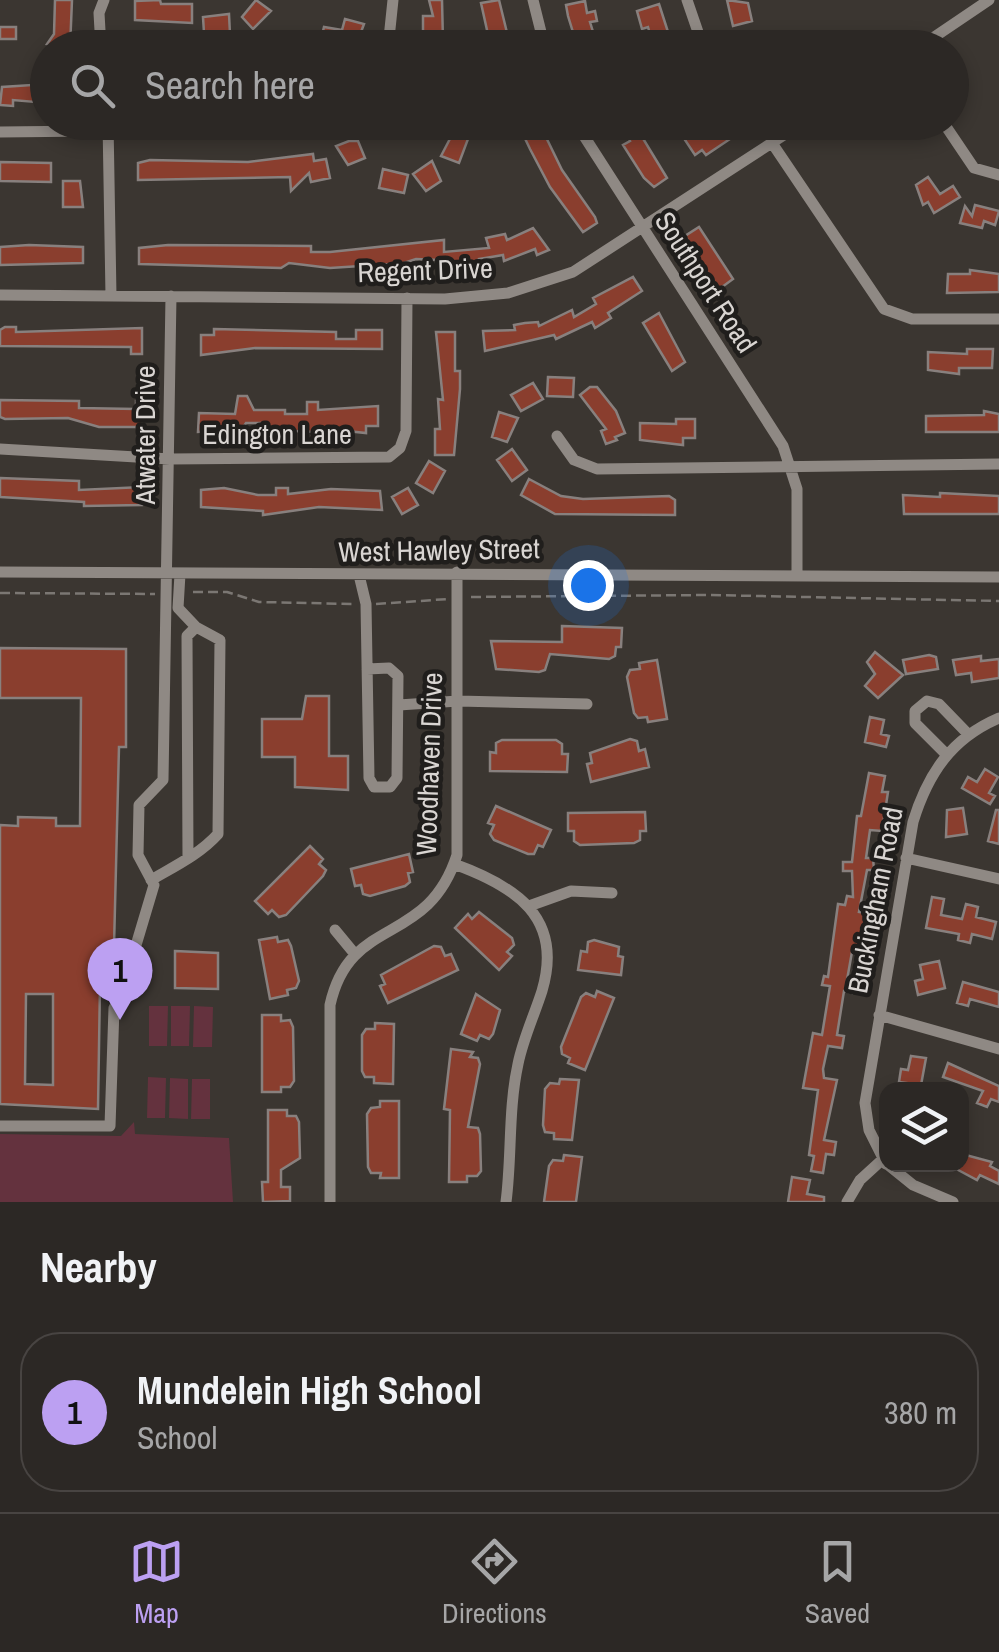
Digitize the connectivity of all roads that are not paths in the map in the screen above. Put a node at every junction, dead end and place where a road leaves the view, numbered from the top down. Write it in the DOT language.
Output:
graph roads {
  1 [pos="104,0"];
  2 [pos="393,0"];
  3 [pos="533,0"];
  4 [pos="687,0"];
  5 [pos="989,0"];
  6 [pos="100,30"];
  7 [pos="390,30"];
  8 [pos="540,30"];
  9 [pos="697,30"];
  10 [pos="945,30"];
  11 [pos="30,131"];
  12 [pos="0,132"];
  13 [pos="108,140"];
  14 [pos="587,140"];
  15 [pos="777,140"];
  16 [pos="955,140"];
  17 [pos="772,143"];
  18 [pos="999,176"];
  19 [pos="641,230"];
  20 [pos="0,295"];
  21 [pos="111,296"];
  22 [pos="171,296"];
  23 [pos="407,298"];
  24 [pos="999,319"];
  25 [pos="557,436"];
  26 [pos="0,448"];
  27 [pos="170,459"];
  28 [pos="999,464"];
  29 [pos="794,469"];
  30 [pos="0,572"];
  31 [pos="456,572"];
  32 [pos="174,574"];
  33 [pos="359,575"];
  34 [pos="797,575"];
  35 [pos="999,577"];
  36 [pos="173,594"];
  37 [pos="196,627"];
  38 [pos="367,669"];
  39 [pos="458,701"];
  40 [pos="587,704"];
  41 [pos="399,705"];
  42 [pos="999,718"];
  43 [pos="968,734"];
  44 [pos="946,754"];
  45 [pos="188,858"];
  46 [pos="906,858"];
  47 [pos="454,864"];
  48 [pos="999,879"];
  49 [pos="151,880"];
  50 [pos="612,894"];
  51 [pos="530,906"];
  52 [pos="335,930"];
  53 [pos="354,953"];
  54 [pos="878,1015"];
  55 [pos="999,1049"];
  56 [pos="0,1126"];
  57 [pos="879,1148"];
  58 [pos="879,1167"];
  59 [pos="896,1172"];
  60 [pos="330,1202"];
  61 [pos="506,1202"];
  62 [pos="848,1202"];
  63 [pos="953,1202"];
  1 -- 6 [label="street"];
  2 -- 7 [label="street"];
  3 -- 8 [label="street"];
  4 -- 9 [label="street"];
  5 -- 10 [label="street"];
  11 -- 12 [label="street"];
  13 -- 21 [label="street"];
  14 -- 19 [label="street, Southport Road"];
  15 -- 17 [label="street, Regent Drive"];
  16 -- 18 [label="street"];
  17 -- 19 [label="street, Regent Drive"];
  17 -- 24 [label="street"];
  19 -- 23 [label="street, Regent Drive"];
  19 -- 29 [label="street, Southport Road"];
  20 -- 21 [label="street, Regent Drive"];
  21 -- 22 [label="street, Regent Drive"];
  22 -- 23 [label="street, Regent Drive"];
  22 -- 27 [label="street, Atwater Drive"];
  23 -- 27 [label="street, Edington Lane"];
  25 -- 29 [label="street"];
  26 -- 27 [label="street, Edington Lane"];
  27 -- 32 [label="street, Atwater Drive"];
  28 -- 29 [label="street"];
  29 -- 34 [label="street"];
  30 -- 32 [label="street, West Hawley Street"];
  31 -- 33 [label="street, West Hawley Street"];
  31 -- 34 [label="street, West Hawley Street"];
  31 -- 39 [label="street, Woodhaven Drive"];
  32 -- 33 [label="street, West Hawley Street"];
  32 -- 36 [label="street, Atwater Drive"];
  33 -- 38 [label="street"];
  34 -- 35 [label="street, West Hawley Street"];
  36 -- 37 [label="street"];
  36 -- 49 [label="street, Atwater Drive"];
  37 -- 45 [label="street"];
  37 -- 45 [label="street"];
  38 -- 41 [label="street"];
  38 -- 41 [label="street"];
  39 -- 40 [label="street"];
  39 -- 41 [label="street"];
  39 -- 47 [label="street, Woodhaven Drive"];
  42 -- 43 [label="street, Buckingham Road"];
  43 -- 44 [label="street, Buckingham Road"];
  43 -- 44 [label="street"];
  44 -- 46 [label="street, Buckingham Road"];
  45 -- 49 [label="street"];
  46 -- 48 [label="street"];
  46 -- 54 [label="street, Buckingham Road"];
  47 -- 51 [label="street"];
  47 -- 53 [label="street, Woodhaven Drive"];
  49 -- 56 [label="street"];
  50 -- 51 [label="street"];
  51 -- 61 [label="street"];
  52 -- 53 [label="street"];
  53 -- 60 [label="street"];
  54 -- 55 [label="street"];
  54 -- 57 [label="street, Buckingham Road"];
  58 -- 62 [label="street"];
  59 -- 63 [label="street"];
}
